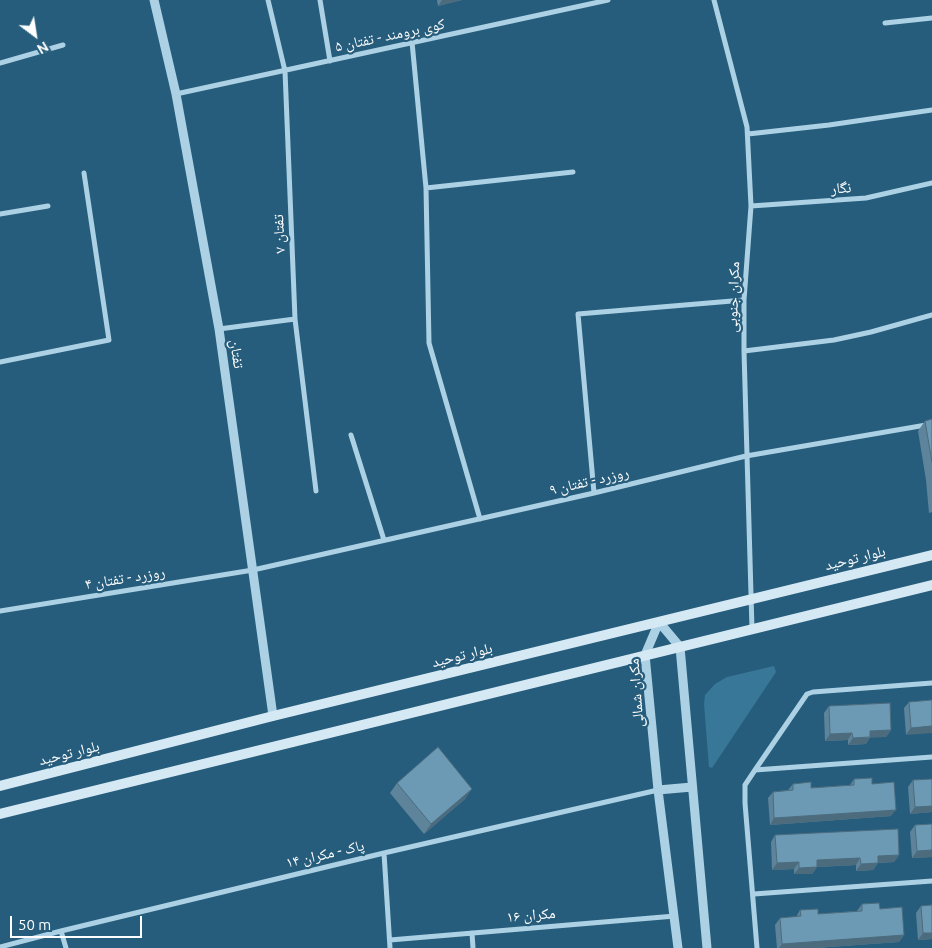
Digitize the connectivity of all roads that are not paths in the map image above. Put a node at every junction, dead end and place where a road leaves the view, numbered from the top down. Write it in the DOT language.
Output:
graph roads {
  1 [pos="154,0"];
  2 [pos="268,0"];
  3 [pos="320,0"];
  4 [pos="608,0"];
  5 [pos="714,0"];
  6 [pos="932,18"];
  7 [pos="885,23"];
  8 [pos="412,42"];
  9 [pos="63,45"];
  10 [pos="330,61"];
  11 [pos="0,63"];
  12 [pos="284,71"];
  13 [pos="176,94"];
  14 [pos="932,110"];
  15 [pos="748,134"];
  16 [pos="84,172"];
  17 [pos="573,172"];
  18 [pos="932,183"];
  19 [pos="426,188"];
  20 [pos="48,206"];
  21 [pos="751,206"];
  22 [pos="0,214"];
  23 [pos="744,300"];
  24 [pos="932,315"];
  25 [pos="295,319"];
  26 [pos="219,329"];
  27 [pos="744,351"];
  28 [pos="0,362"];
  29 [pos="932,424"];
  30 [pos="351,435"];
  31 [pos="746,456"];
  32 [pos="316,491"];
  33 [pos="594,493"];
  34 [pos="480,518"];
  35 [pos="384,540"];
  36 [pos="932,555"];
  37 [pos="253,570"];
  38 [pos="932,585"];
  39 [pos="751,600"];
  40 [pos="0,611"];
  41 [pos="659,622"];
  42 [pos="752,629"];
  43 [pos="680,647"];
  44 [pos="645,655"];
  45 [pos="932,683"];
  46 [pos="273,716"];
  47 [pos="932,757"];
  48 [pos="755,770"];
  49 [pos="0,786"];
  50 [pos="692,787"];
  51 [pos="658,790"];
  52 [pos="0,814"];
  53 [pos="384,853"];
  54 [pos="932,881"];
  55 [pos="754,894"];
  56 [pos="675,916"];
  57 [pos="61,931"];
  58 [pos="472,933"];
  59 [pos="390,940"];
  60 [pos="0,947"];
  61 [pos="66,948"];
  62 [pos="390,948"];
  63 [pos="473,948"];
  64 [pos="678,948"];
  65 [pos="707,948"];
  66 [pos="757,948"];
  1 -- 13 [label="street, تفتان"];
  2 -- 12 [label="street, تفتان ۷"];
  3 -- 10 [label="street"];
  4 -- 8 [label="street, کوی برومند - تفتان ۵"];
  5 -- 15 [label="street, مکران جنوبی"];
  6 -- 7 [label="street"];
  8 -- 10 [label="street, کوی برومند - تفتان ۵"];
  8 -- 19 [label="street"];
  9 -- 11 [label="street"];
  10 -- 12 [label="street, کوی برومند - تفتان ۵"];
  12 -- 13 [label="street, کوی برومند - تفتان ۵"];
  12 -- 25 [label="street, تفتان ۷"];
  13 -- 26 [label="street, تفتان"];
  14 -- 15 [label="street"];
  15 -- 21 [label="street, مکران جنوبی"];
  16 -- 28 [label="street"];
  17 -- 19 [label="street"];
  18 -- 21 [label="street, نگار"];
  19 -- 34 [label="street"];
  20 -- 22 [label="street"];
  21 -- 23 [label="street, مکران جنوبی"];
  23 -- 27 [label="street, مکران جنوبی"];
  23 -- 33 [label="street"];
  24 -- 27 [label="street"];
  25 -- 26 [label="street"];
  25 -- 32 [label="street, تفتان ۷"];
  26 -- 37 [label="street, تفتان"];
  27 -- 31 [label="street, مکران جنوبی"];
  29 -- 31 [label="street, روزرد - تفتان ۹"];
  30 -- 35 [label="street"];
  31 -- 33 [label="street, روزرد - تفتان ۹"];
  31 -- 39 [label="street, مکران جنوبی"];
  33 -- 34 [label="street, روزرد - تفتان ۹"];
  34 -- 35 [label="street, روزرد - تفتان ۹"];
  35 -- 37 [label="street, روزرد - تفتان ۹"];
  36 -- 39 [label="main road, بلوار توحید"];
  37 -- 40 [label="street, روزرد - تفتان ۴"];
  37 -- 46 [label="street, تفتان"];
  38 -- 42 [label="main road"];
  39 -- 41 [label="main road, بلوار توحید"];
  39 -- 42 [label="street, مکران جنوبی"];
  41 -- 43 [label="street"];
  41 -- 44 [label="street, مکران شمالی"];
  41 -- 46 [label="main road, بلوار توحید"];
  42 -- 43 [label="main road"];
  43 -- 44 [label="main road"];
  43 -- 50 [label="street"];
  44 -- 51 [label="street, مکران شمالی"];
  44 -- 52 [label="main road"];
  45 -- 48 [label="street"];
  46 -- 49 [label="main road, بلوار توحید"];
  47 -- 48 [label="street"];
  48 -- 55 [label="street"];
  50 -- 51 [label="street"];
  50 -- 65 [label="street"];
  51 -- 53 [label="street, پاک - مکران ۱۴"];
  51 -- 56 [label="street, مکران شمالی"];
  53 -- 57 [label="street, پاک - مکران ۱۴"];
  53 -- 59 [label="street"];
  54 -- 55 [label="street"];
  55 -- 66 [label="street"];
  56 -- 58 [label="street, مکران ۱۶"];
  56 -- 64 [label="street, مکران شمالی"];
  57 -- 60 [label="street, پاک - مکران ۱۴"];
  57 -- 61 [label="street"];
  58 -- 59 [label="street, مکران ۱۶"];
  58 -- 63 [label="street"];
  59 -- 62 [label="street"];
}
